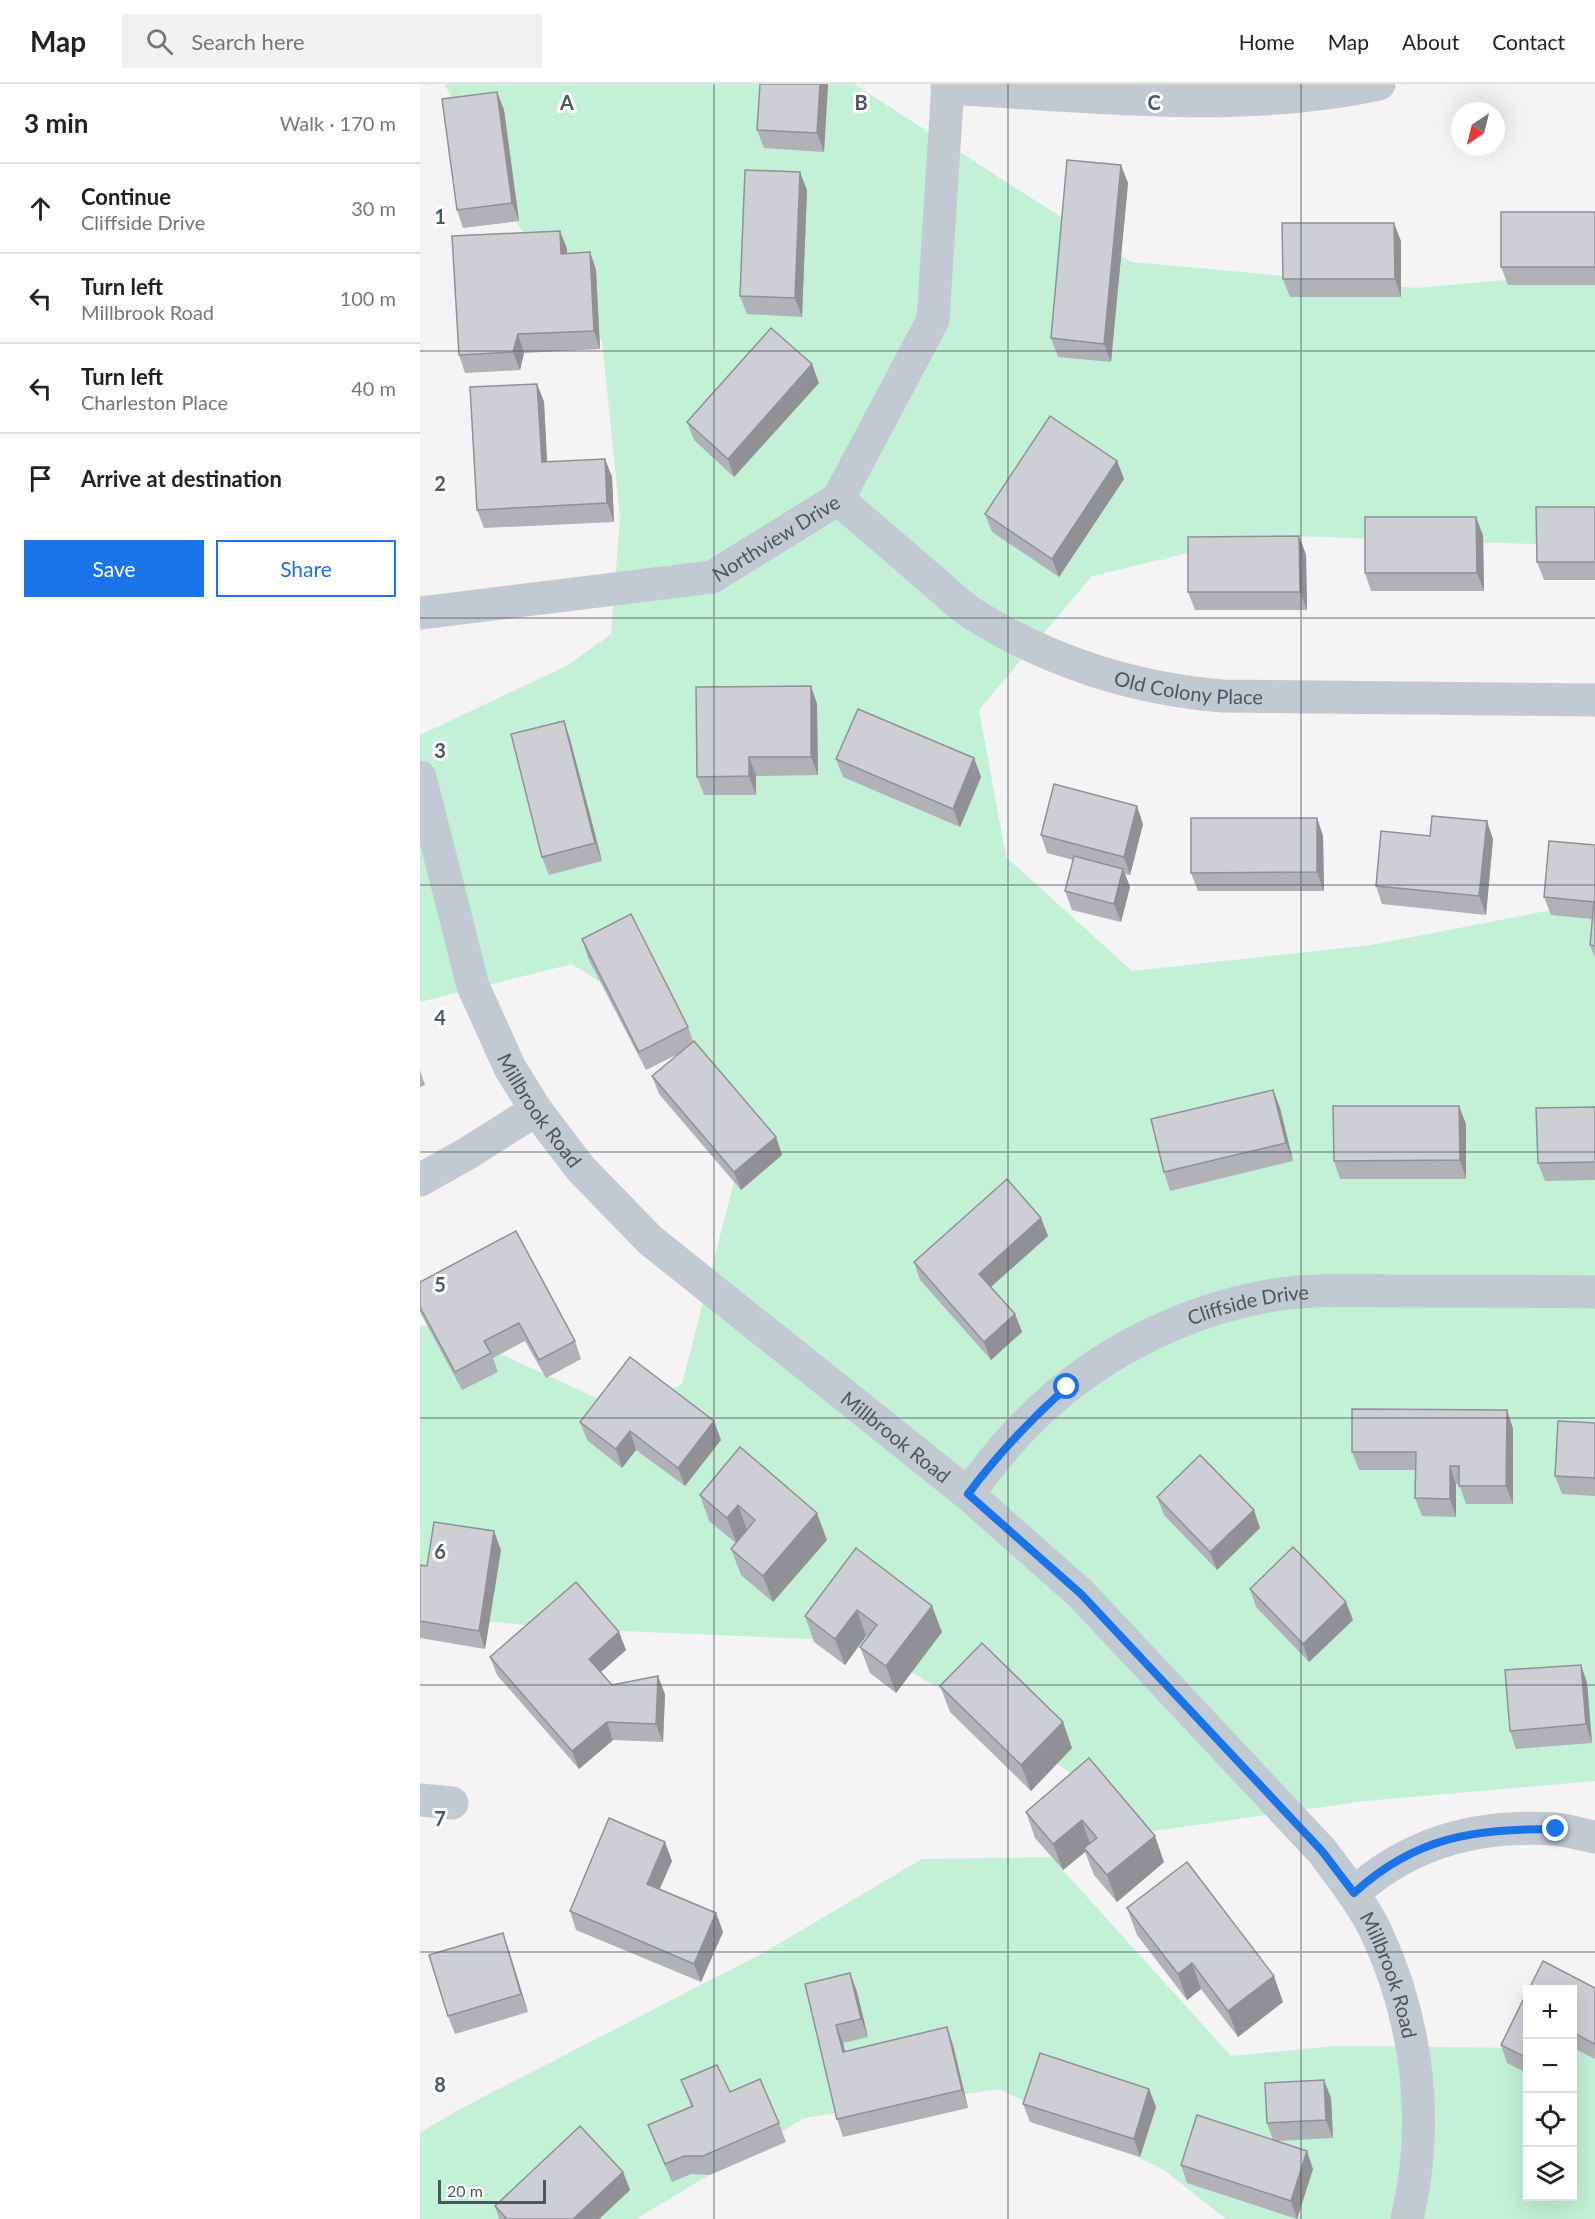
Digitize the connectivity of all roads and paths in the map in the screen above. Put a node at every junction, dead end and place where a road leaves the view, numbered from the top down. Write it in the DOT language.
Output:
graph roads {
  1 [pos="1379,84"];
  2 [pos="947,86"];
  3 [pos="838,499"];
  4 [pos="420,613"];
  5 [pos="1595,700"];
  6 [pos="420,777"];
  7 [pos="536,1110"];
  8 [pos="420,1180"];
  9 [pos="1595,1292"];
  10 [pos="968,1494"];
  11 [pos="420,1800"];
  12 [pos="452,1803"];
  13 [pos="1595,1837"];
  14 [pos="1354,1893"];
  15 [pos="1407,2219"];
  1 -- 2 [label="street"];
  2 -- 3 [label="street, Northview Drive"];
  3 -- 4 [label="street, Northview Drive"];
  3 -- 5 [label="street, Old Colony Place"];
  6 -- 7 [label="street, Millbrook Road"];
  7 -- 8 [label="street"];
  7 -- 10 [label="street, Millbrook Road"];
  9 -- 10 [label="street, Cliffside Drive"];
  10 -- 14 [label="street, Millbrook Road"];
  11 -- 12 [label="street"];
  13 -- 14 [label="street"];
  14 -- 15 [label="street, Millbrook Road"];
}
